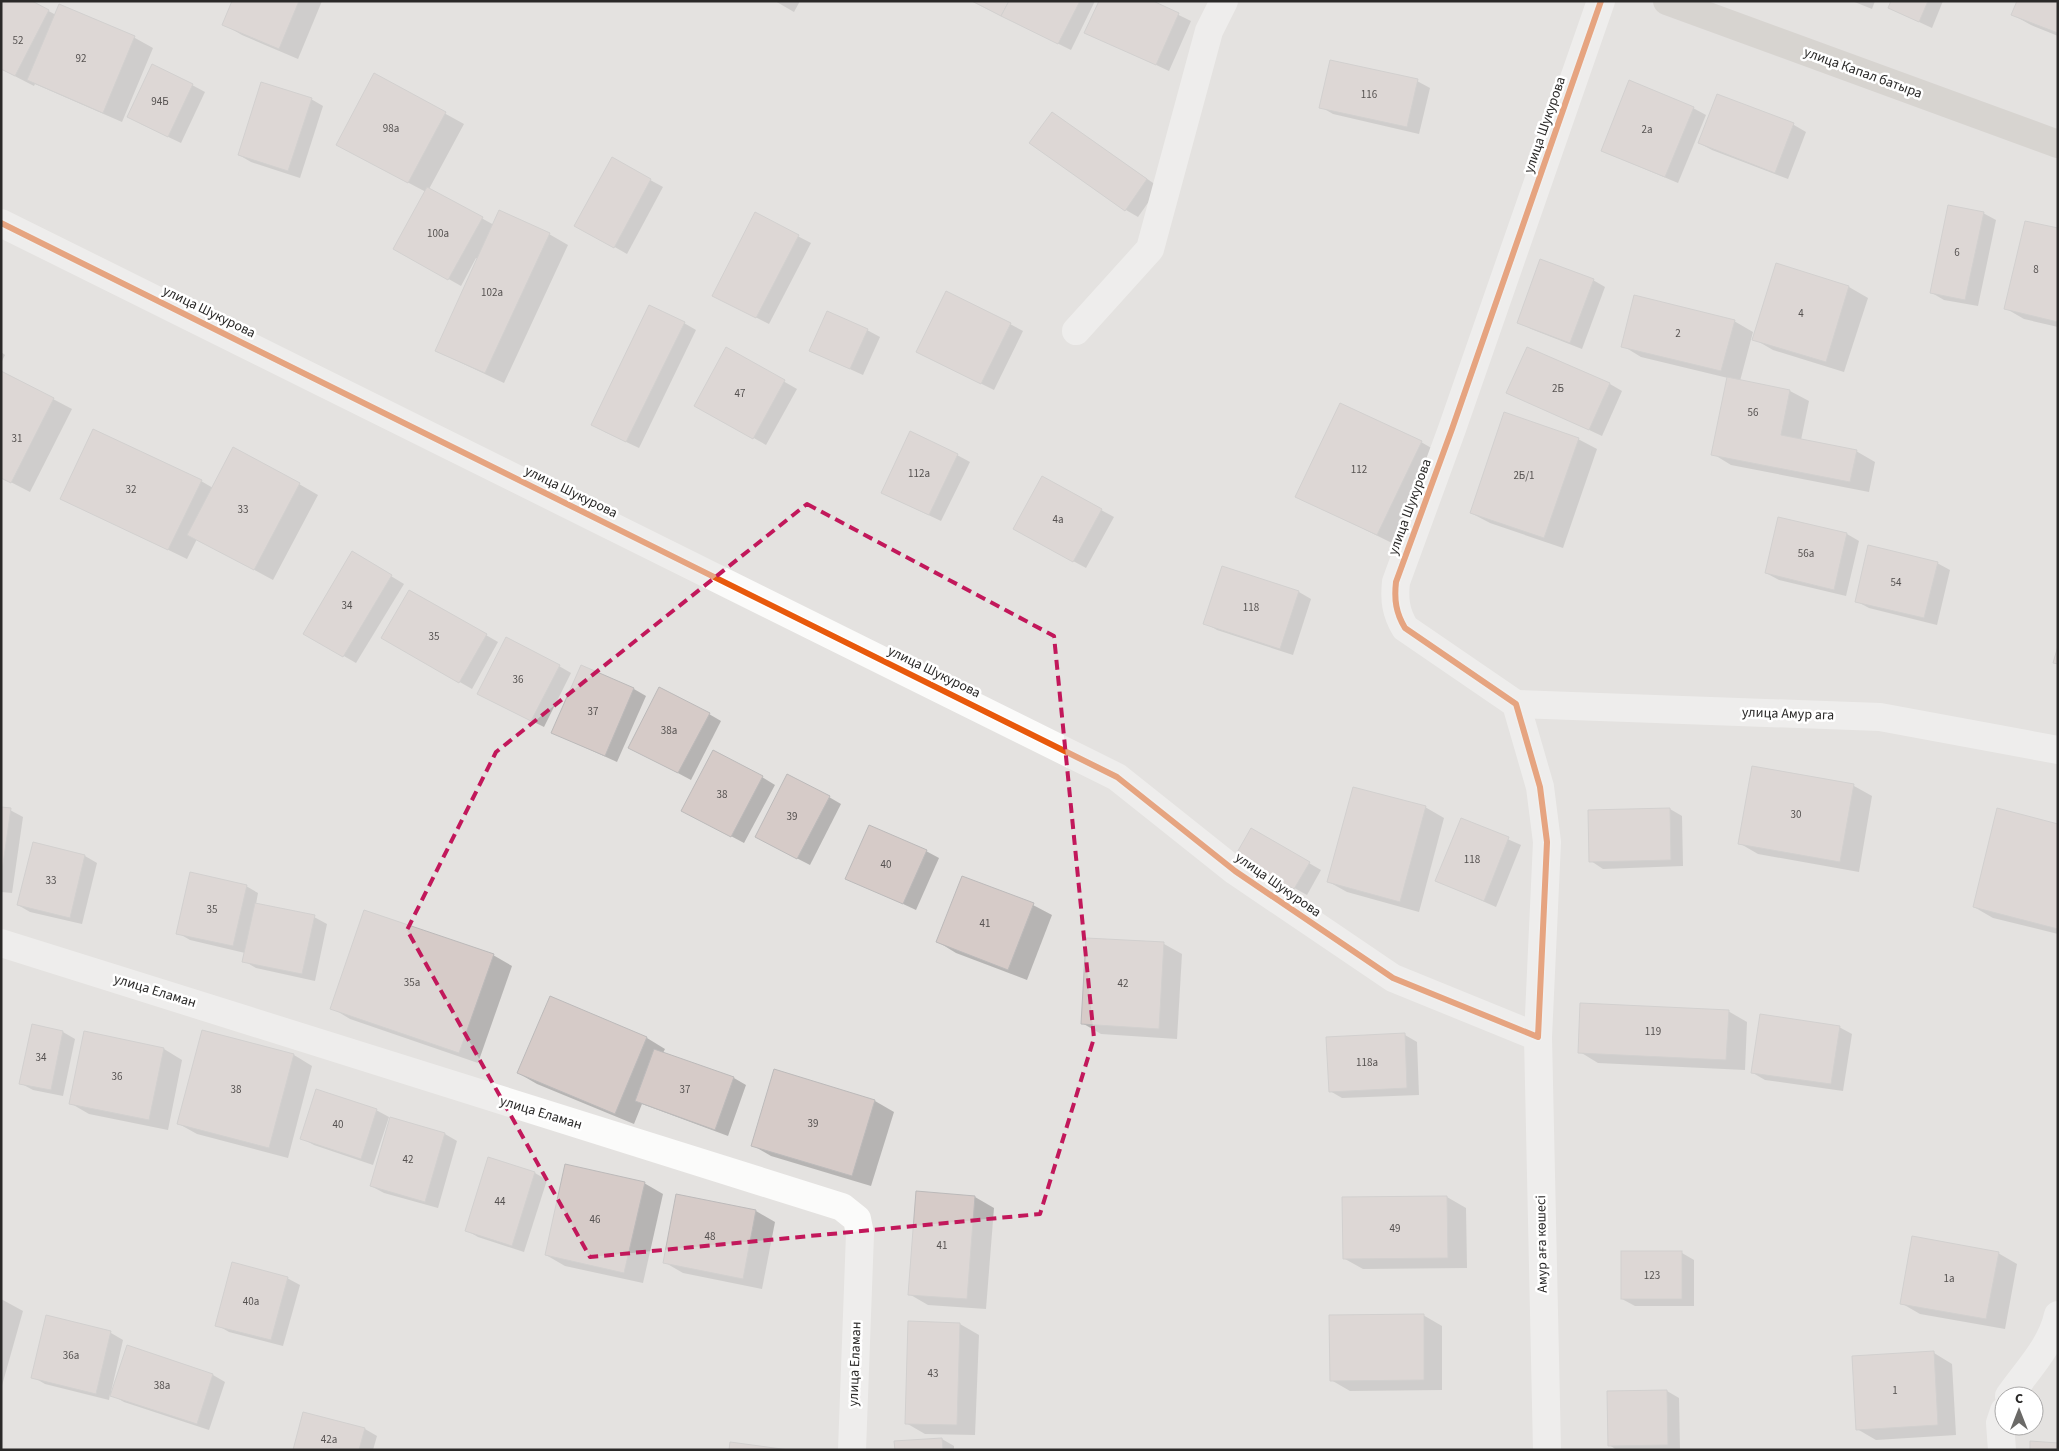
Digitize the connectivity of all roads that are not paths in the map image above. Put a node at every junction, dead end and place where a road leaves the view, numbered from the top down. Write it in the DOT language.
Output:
graph roads {
  1 [pos="1224,1"];
  2 [pos="1601,1"];
  3 [pos="1667,1"];
  4 [pos="2058,144"];
  5 [pos="1,223"];
  6 [pos="1076,330"];
  7 [pos="1516,704"];
  8 [pos="2058,750"];
  9 [pos="1,943"];
  10 [pos="1538,1037"];
  11 [pos="2058,1315"];
  12 [pos="2016,1386"];
  13 [pos="2001,1436"];
  14 [pos="852,1450"];
  15 [pos="1546,1450"];
  16 [pos="2002,1450"];
  1 -- 6 [label="street"];
  2 -- 7 [label="street, улица Шукурова"];
  3 -- 4 [label="main road, улица Капал батыра"];
  5 -- 10 [label="street, улица Шукурова"];
  7 -- 8 [label="street, улица Амур ага"];
  7 -- 10 [label="street"];
  9 -- 14 [label="street, улица Еламан"];
  10 -- 15 [label="street, Амур аға көшесі"];
  11 -- 12 [label="street"];
  13 -- 16 [label="street"];
}
